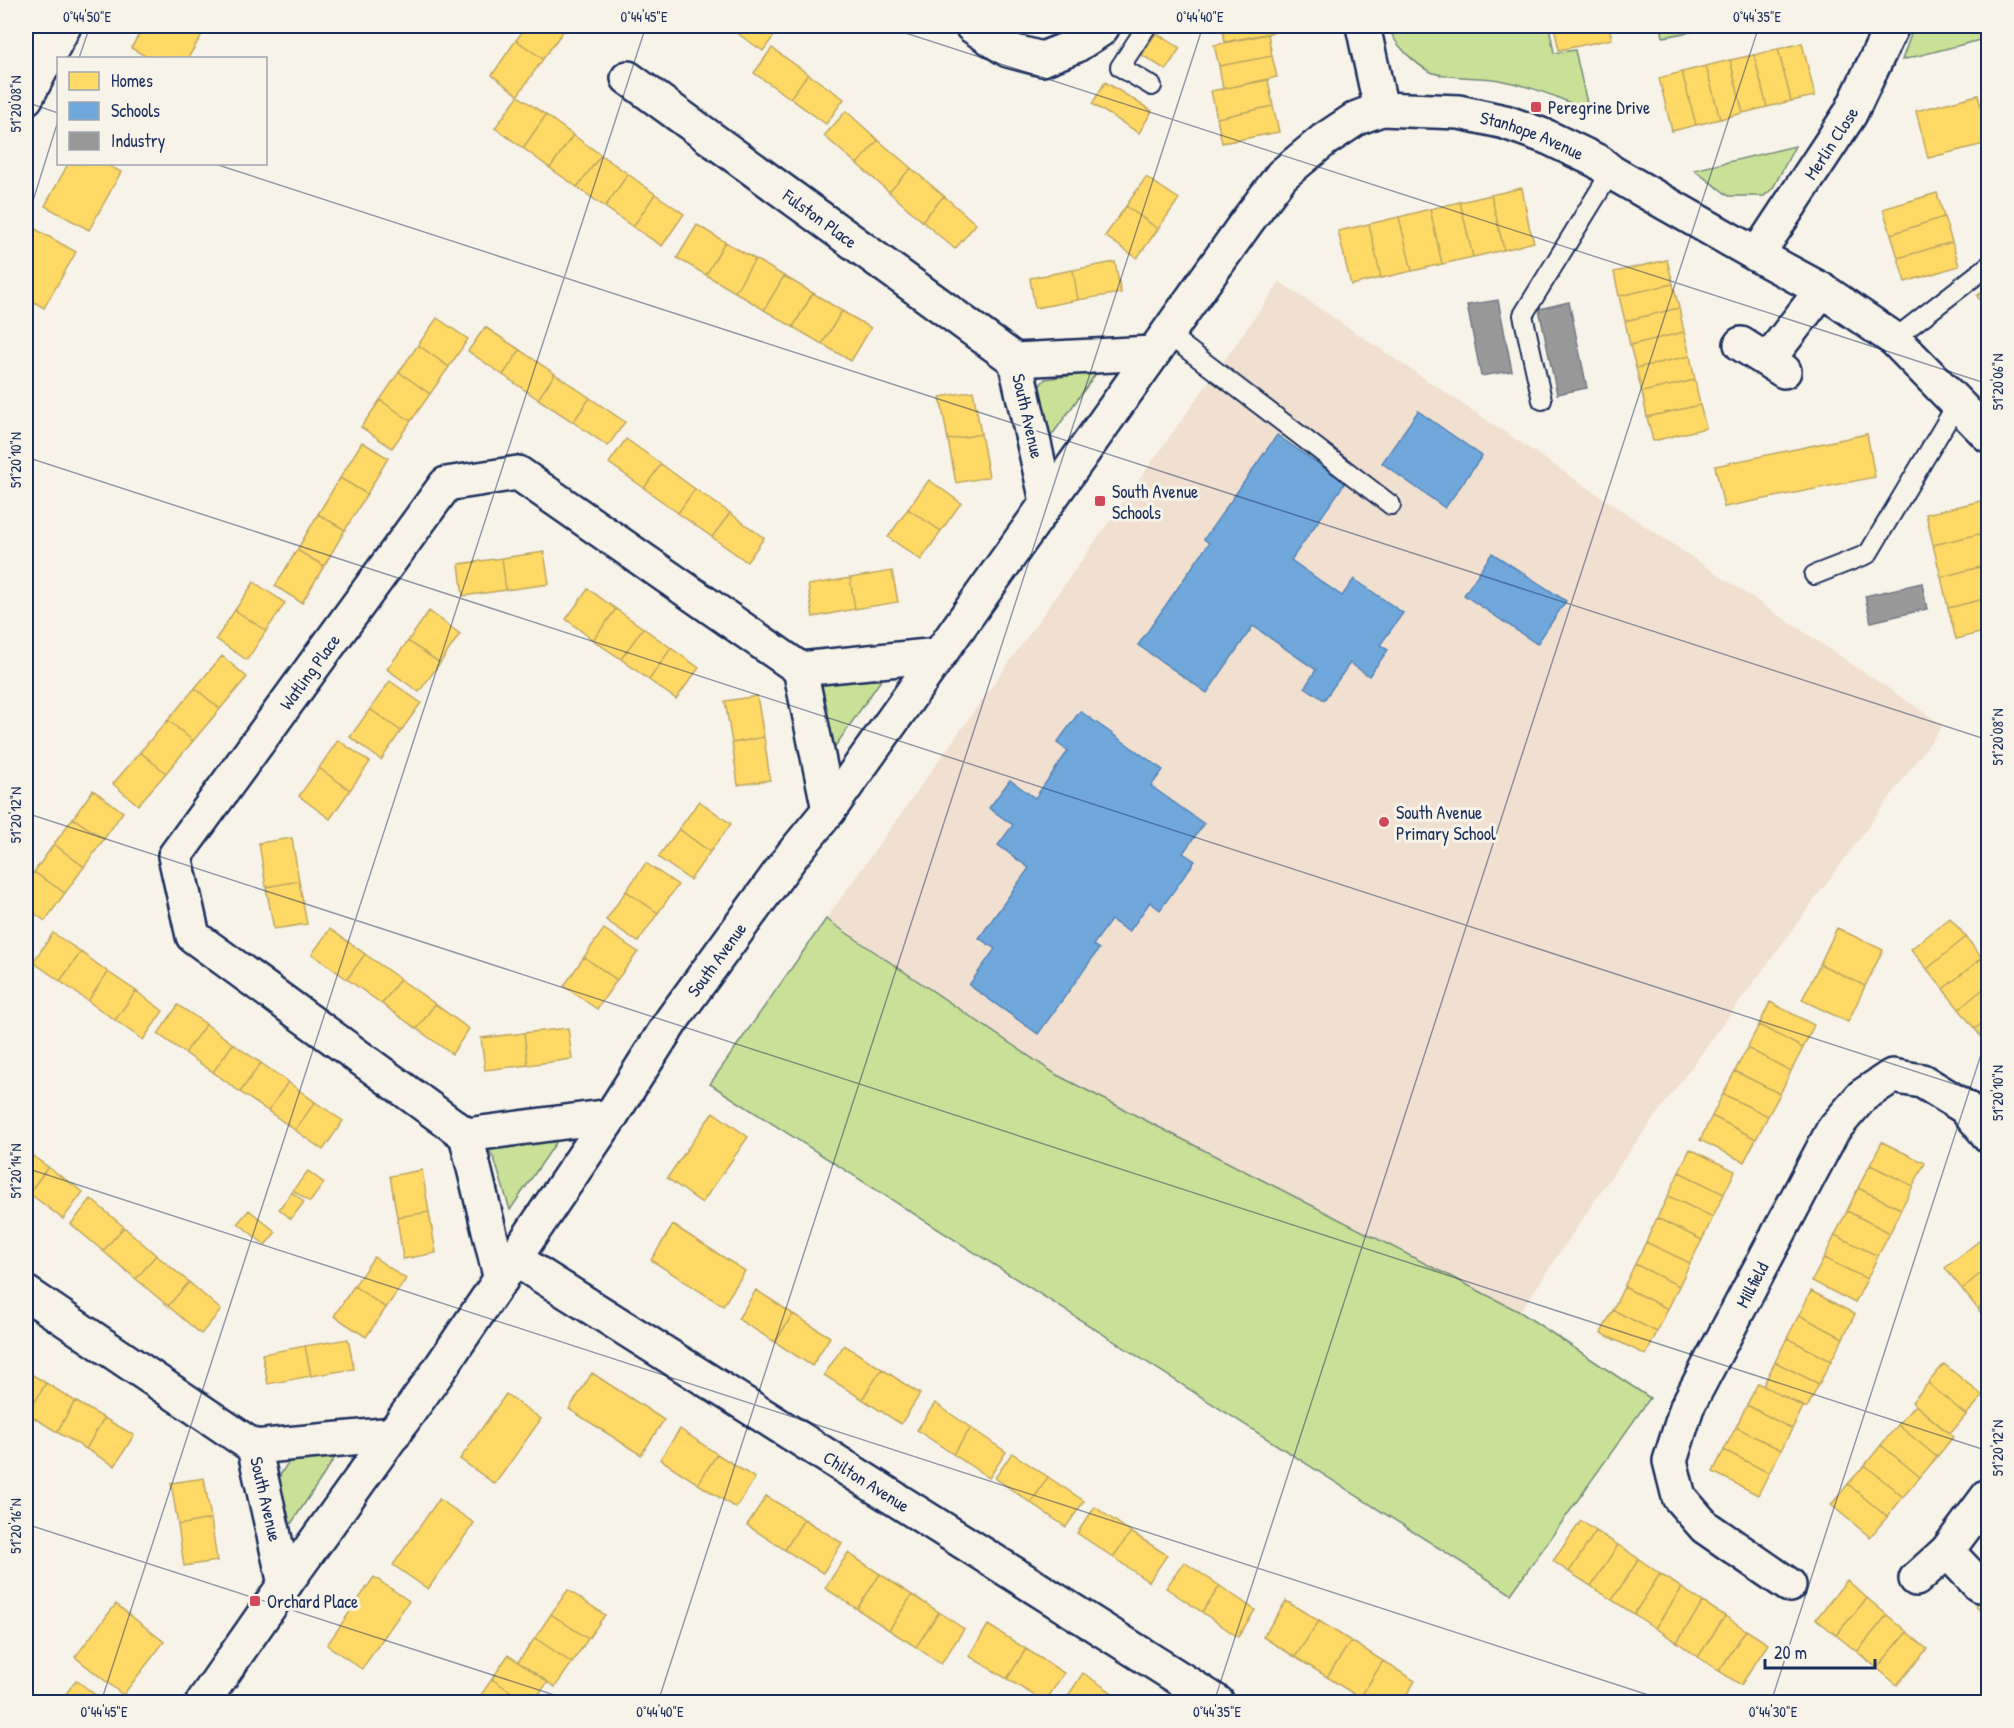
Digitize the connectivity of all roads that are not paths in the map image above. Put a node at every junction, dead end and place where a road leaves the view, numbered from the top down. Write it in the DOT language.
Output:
graph roads {
  1 [pos="972,26"];
  2 [pos="1103,26"];
  3 [pos="1147,26"];
  4 [pos="1363,26"];
  5 [pos="1892,26"];
  6 [pos="46,38"];
  7 [pos="628,78"];
  8 [pos="1152,86"];
  9 [pos="26,98"];
  10 [pos="1381,110"];
  11 [pos="1611,172"];
  12 [pos="1248,220"];
  13 [pos="1757,255"];
  14 [pos="1989,266"];
  15 [pos="1822,290"];
  16 [pos="1894,339"];
  17 [pos="1159,343"];
  18 [pos="1764,358"];
  19 [pos="1015,360"];
  20 [pos="1542,400"];
  21 [pos="1957,404"];
  22 [pos="1989,435"];
  23 [pos="1047,501"];
  24 [pos="1391,505"];
  25 [pos="1814,575"];
  26 [pos="938,655"];
  27 [pos="800,669"];
  28 [pos="829,810"];
  29 [pos="611,1116"];
  30 [pos="466,1135"];
  31 [pos="1989,1135"];
  32 [pos="508,1269"];
  33 [pos="26,1293"];
  34 [pos="394,1434"];
  35 [pos="254,1447"];
  36 [pos="1989,1496"];
  37 [pos="1947,1551"];
  38 [pos="1916,1579"];
  39 [pos="285,1584"];
  40 [pos="1789,1585"];
  41 [pos="1979,1585"];
  42 [pos="203,1702"];
  43 [pos="1217,1702"];
  1 -- 2 [label="street"];
  3 -- 8 [label="lane"];
  4 -- 10 [label="street"];
  5 -- 13 [label="street, Merlin Close"];
  6 -- 9 [label="street"];
  7 -- 19 [label="street, Fulston Place"];
  10 -- 11 [label="street, Stanhope Avenue"];
  10 -- 12 [label="street, Stanhope Avenue"];
  11 -- 13 [label="street, Stanhope Avenue"];
  11 -- 20 [label="lane"];
  12 -- 17 [label="street, South Avenue"];
  13 -- 15 [label="street, Stanhope Avenue"];
  14 -- 16 [label="lane"];
  15 -- 16 [label="street, Stanhope Avenue"];
  15 -- 18 [label="street"];
  16 -- 21 [label="street, Stanhope Avenue"];
  17 -- 19 [label="street, South Avenue"];
  17 -- 23 [label="street, South Avenue"];
  17 -- 24 [label="lane"];
  19 -- 23 [label="street, South Avenue"];
  21 -- 22 [label="street, Stanhope Avenue"];
  21 -- 25 [label="lane"];
  23 -- 26 [label="street, South Avenue"];
  26 -- 27 [label="street"];
  26 -- 28 [label="street, South Avenue"];
  27 -- 28 [label="street"];
  27 -- 30 [label="street, Watling Place"];
  28 -- 29 [label="street, South Avenue"];
  29 -- 30 [label="street"];
  29 -- 32 [label="street, South Avenue"];
  30 -- 32 [label="street"];
  31 -- 40 [label="street, Millfield"];
  32 -- 34 [label="street, South Avenue"];
  32 -- 43 [label="street, Chilton Avenue"];
  33 -- 35 [label="street"];
  34 -- 35 [label="street, South Avenue"];
  34 -- 39 [label="street, South Avenue"];
  35 -- 39 [label="street, South Avenue"];
  36 -- 37 [label="street"];
  37 -- 38 [label="street"];
  37 -- 41 [label="street"];
  39 -- 42 [label="street, South Avenue"];
}
